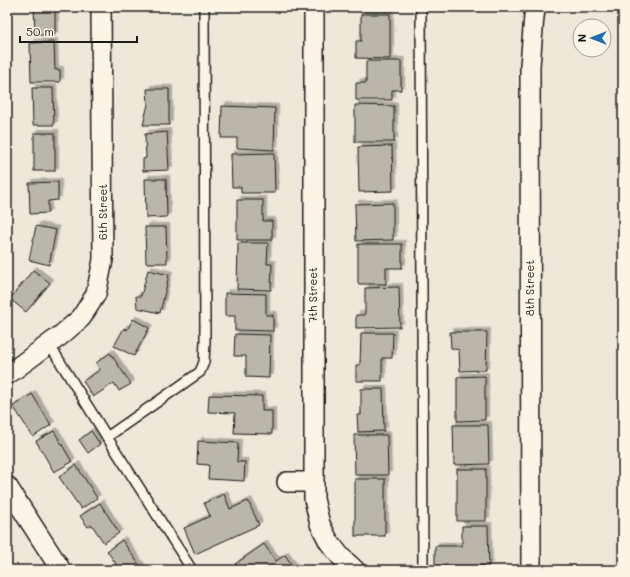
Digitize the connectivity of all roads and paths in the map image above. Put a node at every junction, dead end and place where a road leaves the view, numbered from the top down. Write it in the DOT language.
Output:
graph roads {
  1 [pos="101,7"];
  2 [pos="204,7"];
  3 [pos="314,7"];
  4 [pos="421,7"];
  5 [pos="536,7"];
  6 [pos="49,344"];
  7 [pos="7,375"];
  8 [pos="107,437"];
  9 [pos="287,482"];
  10 [pos="313,482"];
  11 [pos="7,486"];
  12 [pos="61,570"];
  13 [pos="192,570"];
  14 [pos="355,570"];
  15 [pos="423,570"];
  16 [pos="531,570"];
  1 -- 6 [label="street, 6th Street"];
  2 -- 8 [label="lane"];
  3 -- 10 [label="street, 7th Street"];
  4 -- 15 [label="lane"];
  5 -- 16 [label="street, 8th Street"];
  6 -- 7 [label="street, 6th Street"];
  6 -- 8 [label="lane"];
  8 -- 13 [label="lane"];
  9 -- 10 [label="street"];
  10 -- 14 [label="street, 7th Street"];
  11 -- 12 [label="street"];
}
